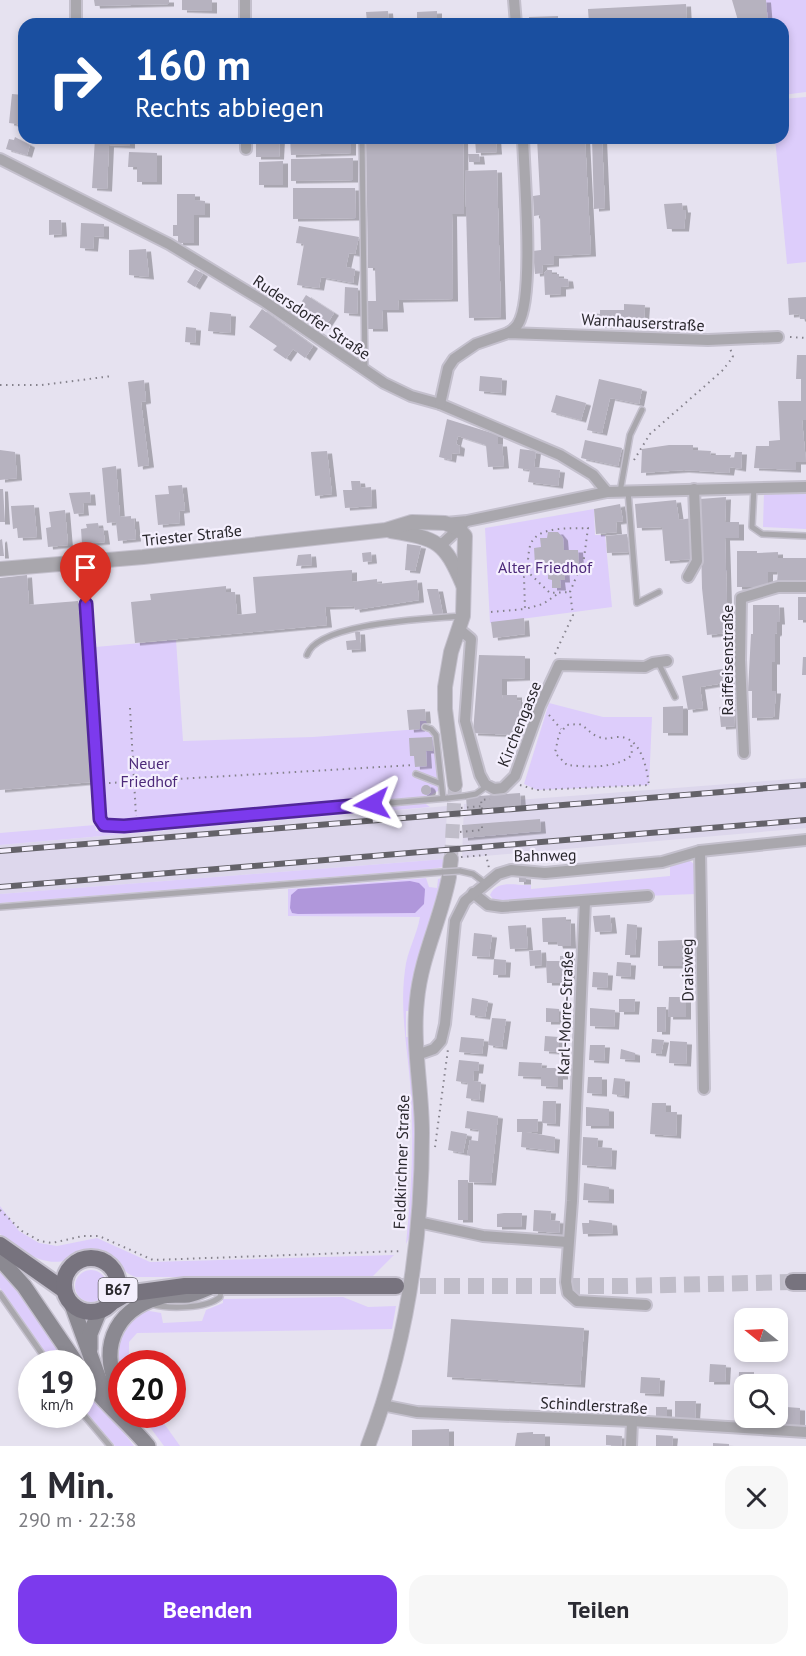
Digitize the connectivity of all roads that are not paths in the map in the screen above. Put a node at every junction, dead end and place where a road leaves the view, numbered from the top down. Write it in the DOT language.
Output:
graph roads {
  1 [pos="76,0"];
  2 [pos="244,0"];
  3 [pos="514,0"];
  4 [pos="76,18"];
  5 [pos="245,18"];
  6 [pos="516,18"];
  7 [pos="362,144"];
  8 [pos="523,144"];
  9 [pos="0,159"];
  10 [pos="508,333"];
  11 [pos="778,337"];
  12 [pos="365,370"];
  13 [pos="440,404"];
  14 [pos="642,410"];
  15 [pos="754,487"];
  16 [pos="806,487"];
  17 [pos="694,489"];
  18 [pos="624,491"];
  19 [pos="607,492"];
  20 [pos="463,525"];
  21 [pos="386,530"];
  22 [pos="806,536"];
  23 [pos="441,545"];
  24 [pos="81,560"];
  25 [pos="0,569"];
  26 [pos="688,577"];
  27 [pos="464,587"];
  28 [pos="806,587"];
  29 [pos="659,592"];
  30 [pos="461,622"];
  31 [pos="307,655"];
  32 [pos="663,662"];
  33 [pos="675,697"];
  34 [pos="425,727"];
  35 [pos="744,753"];
  36 [pos="416,774"];
  37 [pos="439,783"];
  38 [pos="454,785"];
  39 [pos="487,786"];
  40 [pos="445,798"];
  41 [pos="806,840"];
  42 [pos="700,851"];
  43 [pos="452,867"];
  44 [pos="485,883"];
  45 [pos="473,893"];
  46 [pos="648,896"];
  47 [pos="585,901"];
  48 [pos="0,907"];
  49 [pos="417,1055"];
  50 [pos="704,1089"];
  51 [pos="418,1222"];
  52 [pos="568,1242"];
  53 [pos="0,1245"];
  54 [pos="17,1257"];
  55 [pos="0,1259"];
  56 [pos="72,1266"];
  57 [pos="116,1274"];
  58 [pos="185,1286"];
  59 [pos="396,1286"];
  60 [pos="217,1287"];
  61 [pos="0,1294"];
  62 [pos="68,1297"];
  63 [pos="114,1301"];
  64 [pos="646,1305"];
  65 [pos="99,1312"];
  66 [pos="39,1350"];
  67 [pos="67,1350"];
  68 [pos="89,1350"];
  69 [pos="90,1350"];
  70 [pos="109,1350"];
  71 [pos="96,1370"];
  72 [pos="96,1390"];
  73 [pos="108,1390"];
  74 [pos="108,1399"];
  75 [pos="382,1405"];
  76 [pos="632,1421"];
  77 [pos="95,1428"];
  78 [pos="136,1428"];
  79 [pos="141,1428"];
  80 [pos="806,1432"];
  81 [pos="148,1445"];
  82 [pos="110,1446"];
  83 [pos="368,1446"];
  84 [pos="631,1446"];
  1 -- 4 [label="street"];
  2 -- 5 [label="street"];
  3 -- 6 [label="street"];
  7 -- 12 [label="lane"];
  8 -- 10 [label="street"];
  9 -- 12 [label="street, Rudersdorfer Straße"];
  10 -- 11 [label="street, Warnhauserstraße"];
  10 -- 13 [label="street, Warnhauserstraße"];
  12 -- 13 [label="street, Rudersdorfer Straße"];
  13 -- 19 [label="street, Rudersdorfer Straße"];
  14 -- 18 [label="lane"];
  15 -- 16 [label="street"];
  15 -- 17 [label="street"];
  15 -- 22 [label="lane"];
  17 -- 18 [label="street"];
  17 -- 26 [label="street"];
  18 -- 19 [label="street"];
  18 -- 29 [label="lane"];
  19 -- 20 [label="street"];
  20 -- 21 [label="street"];
  20 -- 23 [label="street"];
  20 -- 27 [label="street"];
  21 -- 23 [label="street"];
  21 -- 24 [label="street, Triester Straße"];
  23 -- 27 [label="street"];
  24 -- 25 [label="street, Triester Straße"];
  24 -- 40 [label="lane"];
  27 -- 30 [label="street"];
  28 -- 35 [label="street, Raiffeisenstraße"];
  30 -- 31 [label="lane"];
  30 -- 38 [label="street"];
  30 -- 39 [label="street, Kirchengasse"];
  32 -- 33 [label="lane"];
  32 -- 39 [label="street, Kirchengasse"];
  34 -- 37 [label="lane"];
  36 -- 37 [label="lane"];
  37 -- 40 [label="lane"];
  39 -- 40 [label="lane, bridge"];
  41 -- 42 [label="street, Bahnweg"];
  42 -- 44 [label="street, Bahnweg"];
  42 -- 50 [label="street, Draisweg"];
  43 -- 44 [label="lane"];
  43 -- 48 [label="lane"];
  43 -- 49 [label="street, Feldkirchner Straße"];
  44 -- 45 [label="street, Bahnweg"];
  45 -- 47 [label="street"];
  45 -- 49 [label="street, Bahnweg"];
  46 -- 47 [label="street"];
  47 -- 52 [label="street, Karl-Morre-Straße"];
  49 -- 51 [label="street, Feldkirchner Straße"];
  51 -- 52 [label="street"];
  51 -- 75 [label="street, Feldkirchner Straße"];
  52 -- 64 [label="street, Karl-Morre-Straße"];
  53 -- 54 [label="main road, B67"];
  54 -- 56 [label="main road, B67"];
  54 -- 62 [label="main road, B67"];
  55 -- 67 [label="main road"];
  56 -- 57 [label="main road, B67"];
  56 -- 62 [label="main road"];
  57 -- 58 [label="main road, B67"];
  57 -- 63 [label="main road, B67"];
  58 -- 60 [label="main road, B67"];
  58 -- 63 [label="main road, B67"];
  59 -- 60 [label="main road, B67"];
  60 -- 70 [label="main road"];
  61 -- 66 [label="lane"];
  62 -- 65 [label="main road, B67"];
  62 -- 68 [label="main road"];
  63 -- 65 [label="main road, B67"];
  65 -- 69 [label="main road"];
  71 -- 73 [label="main road"];
  72 -- 74 [label="main road"];
  75 -- 76 [label="street, Schindlerstraße"];
  75 -- 83 [label="street, Feldkirchner Straße"];
  76 -- 80 [label="street, Schindlerstraße"];
  76 -- 84 [label="street"];
  77 -- 82 [label="lane"];
  78 -- 81 [label="main road"];
  79 -- 81 [label="main road"];
}
